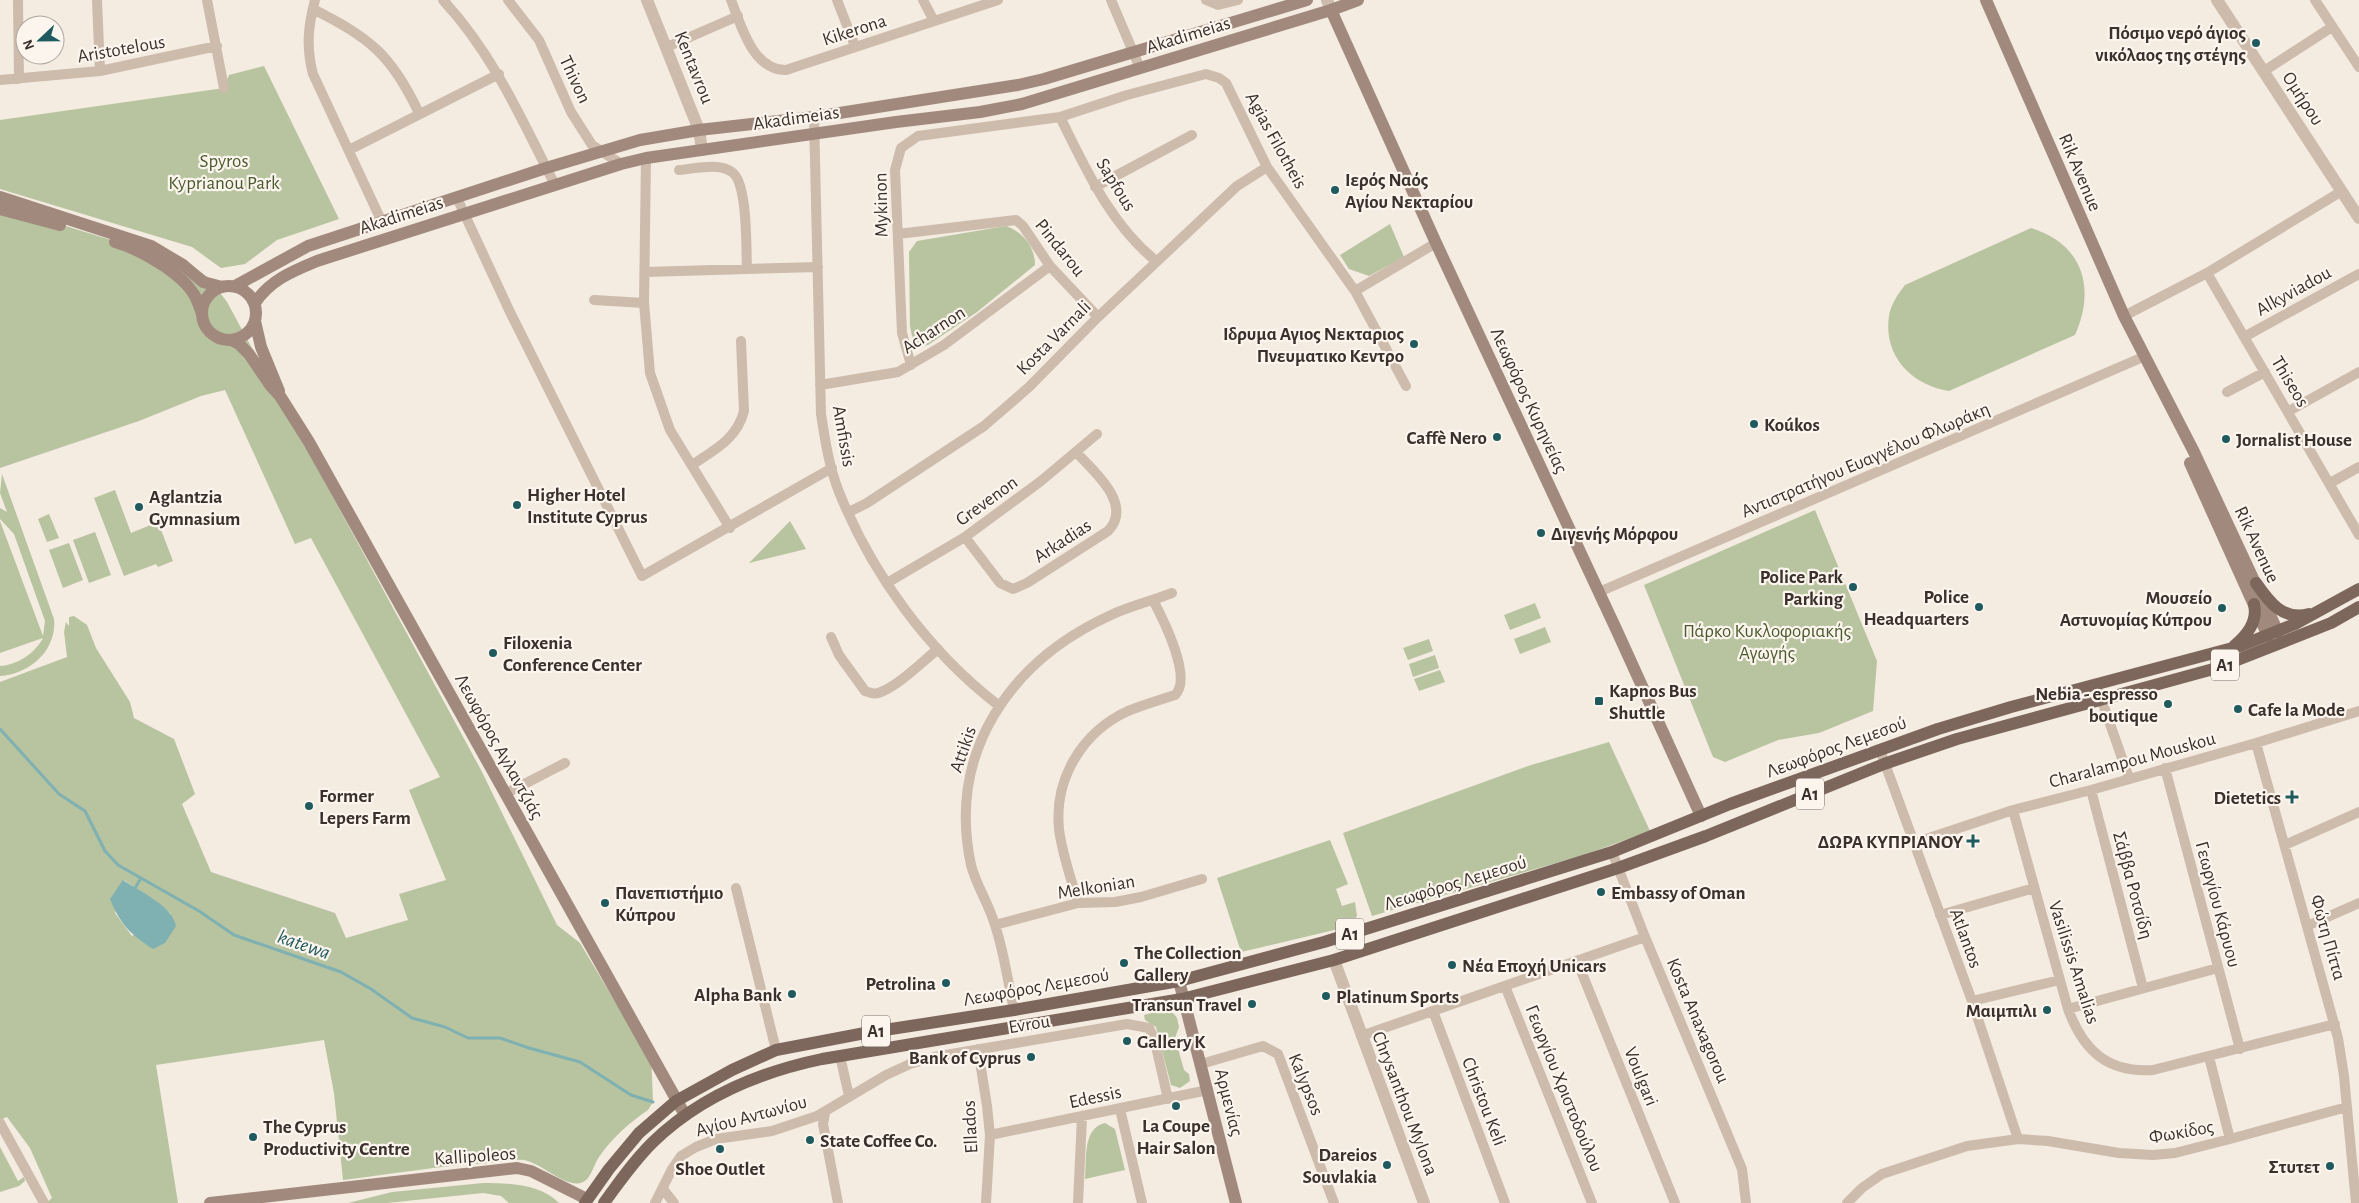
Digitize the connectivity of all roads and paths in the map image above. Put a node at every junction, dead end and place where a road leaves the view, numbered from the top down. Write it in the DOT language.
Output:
graph roads {
  1 [pos="18,0"];
  2 [pos="97,0"];
  3 [pos="207,0"];
  4 [pos="442,0"];
  5 [pos="508,0"];
  6 [pos="647,0"];
  7 [pos="731,0"];
  8 [pos="837,0"];
  9 [pos="923,0"];
  10 [pos="998,0"];
  11 [pos="1112,0"];
  12 [pos="1206,0"];
  13 [pos="1238,0"];
  14 [pos="1307,0"];
  15 [pos="1358,0"];
  16 [pos="1986,0"];
  17 [pos="2217,0"];
  18 [pos="2314,0"];
  19 [pos="314,4"];
  20 [pos="1329,5"];
  21 [pos="738,16"];
  22 [pos="934,22"];
  23 [pos="2332,27"];
  24 [pos="217,46"];
  25 [pos="855,46"];
  26 [pos="667,47"];
  27 [pos="1134,51"];
  28 [pos="2356,55"];
  29 [pos="2359,67"];
  30 [pos="1140,68"];
  31 [pos="100,71"];
  32 [pos="2264,71"];
  33 [pos="499,74"];
  34 [pos="19,79"];
  35 [pos="0,80"];
  36 [pos="224,88"];
  37 [pos="419,113"];
  38 [pos="814,117"];
  39 [pos="1060,117"];
  40 [pos="699,130"];
  41 [pos="815,134"];
  42 [pos="1192,135"];
  43 [pos="799,136"];
  44 [pos="349,150"];
  45 [pos="702,150"];
  46 [pos="600,151"];
  47 [pos="646,158"];
  48 [pos="816,162"];
  49 [pos="621,164"];
  50 [pos="1267,167"];
  51 [pos="546,168"];
  52 [pos="679,170"];
  53 [pos="554,184"];
  54 [pos="1095,187"];
  55 [pos="2342,191"];
  56 [pos="0,197"];
  57 [pos="457,198"];
  58 [pos="0,209"];
  59 [pos="464,214"];
  60 [pos="2359,218"];
  61 [pos="382,220"];
  62 [pos="898,234"];
  63 [pos="1436,244"];
  64 [pos="1156,261"];
  65 [pos="1050,266"];
  66 [pos="818,267"];
  67 [pos="747,269"];
  68 [pos="645,272"];
  69 [pos="2207,273"];
  70 [pos="2359,274"];
  71 [pos="228,286"];
  72 [pos="1355,291"];
  73 [pos="594,300"];
  74 [pos="255,303"];
  75 [pos="644,303"];
  76 [pos="202,314"];
  77 [pos="2124,316"];
  78 [pos="1098,317"];
  79 [pos="255,321"];
  80 [pos="2244,337"];
  81 [pos="231,340"];
  82 [pos="741,341"];
  83 [pos="2143,356"];
  84 [pos="911,365"];
  85 [pos="2265,372"];
  86 [pos="2359,372"];
  87 [pos="820,385"];
  88 [pos="1406,386"];
  89 [pos="2227,392"];
  90 [pos="280,396"];
  91 [pos="2289,412"];
  92 [pos="1097,434"];
  93 [pos="1076,452"];
  94 [pos="692,465"];
  95 [pos="2359,467"];
  96 [pos="832,468"];
  97 [pos="2330,483"];
  98 [pos="849,512"];
  99 [pos="730,528"];
  100 [pos="2359,534"];
  101 [pos="965,537"];
  102 [pos="887,583"];
  103 [pos="2256,583"];
  104 [pos="2359,590"];
  105 [pos="1600,592"];
  106 [pos="1172,594"];
  107 [pos="1154,600"];
  108 [pos="2254,604"];
  109 [pos="2359,607"];
  110 [pos="2325,610"];
  111 [pos="830,637"];
  112 [pos="2275,639"];
  113 [pos="2232,648"];
  114 [pos="938,649"];
  115 [pos="2096,684"];
  116 [pos="2101,700"];
  117 [pos="998,705"];
  118 [pos="2359,711"];
  119 [pos="2256,743"];
  120 [pos="1880,750"];
  121 [pos="565,763"];
  122 [pos="1884,764"];
  123 [pos="2165,768"];
  124 [pos="2129,778"];
  125 [pos="2091,790"];
  126 [pos="505,794"];
  127 [pos="2013,810"];
  128 [pos="2359,812"];
  129 [pos="1701,816"];
  130 [pos="1914,843"];
  131 [pos="2285,845"];
  132 [pos="1612,852"];
  133 [pos="1618,868"];
  134 [pos="1202,879"];
  135 [pos="736,888"];
  136 [pos="2034,888"];
  137 [pos="1078,903"];
  138 [pos="2359,903"];
  139 [pos="1940,915"];
  140 [pos="995,925"];
  141 [pos="2308,926"];
  142 [pos="1645,937"];
  143 [pos="1334,960"];
  144 [pos="1577,961"];
  145 [pos="2218,968"];
  146 [pos="2060,980"];
  147 [pos="1179,981"];
  148 [pos="1505,986"];
  149 [pos="2143,988"];
  150 [pos="1182,999"];
  151 [pos="1972,1001"];
  152 [pos="2068,1009"];
  153 [pos="1014,1010"];
  154 [pos="1433,1011"];
  155 [pos="2335,1024"];
  156 [pos="1361,1036"];
  157 [pos="978,1049"];
  158 [pos="2240,1049"];
  159 [pos="776,1050"];
  160 [pos="840,1056"];
  161 [pos="2209,1057"];
  162 [pos="1201,1064"];
  163 [pos="1208,1090"];
  164 [pos="850,1096"];
  165 [pos="1168,1099"];
  166 [pos="676,1101"];
  167 [pos="2347,1107"];
  168 [pos="1120,1109"];
  169 [pos="825,1113"];
  170 [pos="685,1115"];
  171 [pos="1082,1117"];
  172 [pos="0,1124"];
  173 [pos="990,1136"];
  174 [pos="2018,1139"];
  175 [pos="2230,1139"];
  176 [pos="663,1189"];
  177 [pos="586,1201"];
  178 [pos="44,1203"];
  179 [pos="210,1203"];
  180 [pos="604,1203"];
  181 [pos="655,1203"];
  182 [pos="674,1203"];
  183 [pos="838,1203"];
  184 [pos="986,1203"];
  185 [pos="1078,1203"];
  186 [pos="1142,1203"];
  187 [pos="1236,1203"];
  188 [pos="1334,1203"];
  189 [pos="1424,1203"];
  190 [pos="1505,1203"];
  191 [pos="1592,1203"];
  192 [pos="1675,1203"];
  193 [pos="1746,1203"];
  194 [pos="1847,1203"];
  195 [pos="2356,1203"];
  1 -- 34 [label="street"];
  2 -- 31 [label="street"];
  3 -- 24 [label="street"];
  4 -- 33 [label="street"];
  5 -- 46 [label="street, Thivon"];
  6 -- 26 [label="street, Kentavrou"];
  7 -- 21 [label="street"];
  8 -- 25 [label="street"];
  9 -- 22 [label="street"];
  10 -- 22 [label="street, Kikerona"];
  11 -- 27 [label="street"];
  12 -- 13 [label="street"];
  14 -- 27 [label="main road, Akadimeias"];
  15 -- 20 [label="main road, Akadimeias"];
  16 -- 77 [label="main road, Rik Avenue"];
  17 -- 32 [label="street, Ομήρου"];
  18 -- 23 [label="street"];
  19 -- 37 [label="street"];
  19 -- 44 [label="street"];
  20 -- 30 [label="main road, Akadimeias"];
  20 -- 63 [label="main road, Λεωφόρος Κυρηνείας"];
  21 -- 25 [label="street, Kikerona"];
  21 -- 26 [label="street"];
  22 -- 25 [label="street, Kikerona"];
  23 -- 28 [label="street"];
  23 -- 32 [label="street"];
  24 -- 31 [label="street, Aristotelous"];
  24 -- 36 [label="street"];
  26 -- 40 [label="street, Kentavrou"];
  27 -- 30 [label="street"];
  27 -- 38 [label="main road, Akadimeias"];
  28 -- 29 [label="street"];
  30 -- 41 [label="main road, Akadimeias"];
  31 -- 34 [label="street, Aristotelous"];
  32 -- 55 [label="street, Ομήρου"];
  33 -- 37 [label="street"];
  33 -- 51 [label="street"];
  34 -- 35 [label="street, Aristotelous"];
  37 -- 44 [label="street"];
  38 -- 40 [label="main road, Akadimeias"];
  38 -- 41 [label="street, Amfissis"];
  39 -- 50 [label="street, Agias Filotheis"];
  39 -- 54 [label="street, Sapfous"];
  39 -- 62 [label="street, Mykinon"];
  40 -- 45 [label="street, Kentavrou"];
  40 -- 46 [label="main road, Akadimeias"];
  41 -- 43 [label="main road, Akadimeias"];
  41 -- 48 [label="street, Amfissis"];
  42 -- 54 [label="street"];
  43 -- 45 [label="main road, Akadimeias"];
  43 -- 48 [label="street"];
  44 -- 61 [label="street"];
  45 -- 47 [label="main road, Akadimeias"];
  46 -- 49 [label="street, Thivon"];
  46 -- 51 [label="main road, Akadimeias"];
  47 -- 49 [label="main road, Akadimeias"];
  47 -- 68 [label="street"];
  48 -- 66 [label="street, Amfissis"];
  49 -- 53 [label="main road, Akadimeias"];
  50 -- 64 [label="street, Kosta Varnali"];
  50 -- 72 [label="street, Agias Filotheis"];
  51 -- 53 [label="street"];
  51 -- 57 [label="main road, Akadimeias"];
  52 -- 67 [label="street"];
  53 -- 59 [label="main road, Akadimeias"];
  54 -- 64 [label="street, Sapfous"];
  55 -- 60 [label="street, Ομήρου"];
  55 -- 69 [label="street"];
  56 -- 71 [label="main road"];
  57 -- 59 [label="street"];
  57 -- 61 [label="main road, Akadimeias"];
  58 -- 76 [label="main road"];
  59 -- 74 [label="main road, Akadimeias"];
  59 -- 99 [label="street"];
  61 -- 71 [label="main road, Akadimeias"];
  62 -- 65 [label="street, Pindarou"];
  62 -- 84 [label="street, Mykinon"];
  63 -- 72 [label="street"];
  63 -- 105 [label="main road, Λεωφόρος Κυρηνείας"];
  64 -- 78 [label="street, Kosta Varnali"];
  65 -- 78 [label="street, Pindarou"];
  65 -- 84 [label="street, Acharnon"];
  66 -- 67 [label="street"];
  66 -- 87 [label="street, Amfissis"];
  67 -- 68 [label="street"];
  68 -- 75 [label="street"];
  69 -- 77 [label="street"];
  69 -- 80 [label="street, Thiseos"];
  70 -- 80 [label="street, Alkyviadou"];
  71 -- 74 [label="main road"];
  71 -- 76 [label="main road"];
  72 -- 88 [label="street, Agias Filotheis"];
  73 -- 75 [label="street"];
  74 -- 79 [label="main road"];
  75 -- 94 [label="street"];
  76 -- 81 [label="main road"];
  77 -- 83 [label="main road, Rik Avenue"];
  78 -- 98 [label="street, Kosta Varnali"];
  79 -- 81 [label="main road"];
  79 -- 90 [label="main road, Λεωφόρος Αγλαντζιάς"];
  80 -- 85 [label="street, Thiseos"];
  81 -- 90 [label="main road, Λεωφόρος Αγλαντζιάς"];
  82 -- 94 [label="street"];
  83 -- 103 [label="main road, Rik Avenue"];
  83 -- 105 [label="street, Αντιστρατήγου Ευαγγέλου Φλωράκη"];
  83 -- 108 [label="main road, Rik Avenue"];
  84 -- 87 [label="street, Acharnon"];
  85 -- 89 [label="street"];
  85 -- 91 [label="street, Thiseos"];
  86 -- 91 [label="street"];
  87 -- 96 [label="street, Amfissis"];
  90 -- 126 [label="main road, Λεωφόρος Αγλαντζιάς"];
  91 -- 97 [label="street, Thiseos"];
  92 -- 93 [label="street, Grevenon"];
  93 -- 101 [label="street, Grevenon"];
  93 -- 101 [label="street, Arkadias"];
  94 -- 99 [label="street"];
  95 -- 97 [label="street"];
  96 -- 98 [label="street, Amfissis"];
  96 -- 99 [label="street"];
  97 -- 100 [label="street, Thiseos"];
  98 -- 102 [label="street, Amfissis"];
  101 -- 102 [label="street, Grevenon"];
  102 -- 114 [label="street, Amfissis"];
  103 -- 110 [label="main road"];
  103 -- 112 [label="main road, Rik Avenue"];
  104 -- 110 [label="main road, Λεωφόρος Λεμεσού / A1"];
  105 -- 129 [label="main road, Λεωφόρος Κυρηνείας"];
  106 -- 107 [label="street, Attikis"];
  107 -- 117 [label="street, Attikis"];
  107 -- 137 [label="street"];
  108 -- 112 [label="main road, Rik Avenue"];
  108 -- 113 [label="main road"];
  109 -- 112 [label="main road, Λεωφόρος Λεμεσού / A1"];
  110 -- 112 [label="main road, Λεωφόρος Λεμεσού / A1"];
  111 -- 114 [label="street"];
  112 -- 113 [label="main road, Λεωφόρος Λεμεσού / A1"];
  112 -- 116 [label="main road, Λεωφόρος Λεμεσού / A1"];
  113 -- 115 [label="main road, Λεωφόρος Λεμεσού / A1"];
  114 -- 117 [label="street, Amfissis"];
  115 -- 116 [label="street"];
  115 -- 120 [label="main road, Λεωφόρος Λεμεσού / A1"];
  116 -- 122 [label="main road, Λεωφόρος Λεμεσού / A1"];
  116 -- 124 [label="street"];
  117 -- 140 [label="street, Attikis"];
  118 -- 119 [label="street, Charalampou Mouskou"];
  119 -- 123 [label="street, Charalampou Mouskou"];
  119 -- 131 [label="street, Φώτη Πίττα"];
  120 -- 122 [label="street, Atlantos"];
  120 -- 129 [label="main road, Λεωφόρος Λεμεσού / A1"];
  121 -- 126 [label="street"];
  122 -- 130 [label="street, Atlantos"];
  122 -- 133 [label="main road, Λεωφόρος Λεμεσού / A1"];
  123 -- 124 [label="street, Charalampou Mouskou"];
  123 -- 145 [label="street, Γεωργίου Κάρυου"];
  124 -- 125 [label="street, Charalampou Mouskou"];
  125 -- 127 [label="street, Charalampou Mouskou"];
  125 -- 149 [label="street, Σάββα Ροτσίδη"];
  126 -- 166 [label="main road, Λεωφόρος Αγλαντζιάς"];
  127 -- 130 [label="street, Charalampou Mouskou"];
  127 -- 136 [label="street, Vasilissis Amalias"];
  128 -- 131 [label="street"];
  129 -- 132 [label="main road, Λεωφόρος Λεμεσού / A1"];
  130 -- 139 [label="street, Atlantos"];
  131 -- 141 [label="street, Φώτη Πίττα"];
  132 -- 133 [label="street, Kosta Anaxagorou"];
  132 -- 147 [label="main road, Λεωφόρος Λεμεσού / A1"];
  133 -- 142 [label="street, Kosta Anaxagorou"];
  133 -- 143 [label="main road, Λεωφόρος Λεμεσού / A1"];
  134 -- 137 [label="street, Melkonian"];
  135 -- 159 [label="street"];
  136 -- 139 [label="street"];
  136 -- 146 [label="street, Vasilissis Amalias"];
  137 -- 140 [label="street, Melkonian"];
  138 -- 141 [label="street"];
  139 -- 151 [label="street, Atlantos"];
  140 -- 153 [label="street, Attikis"];
  141 -- 155 [label="street, Φώτη Πίττα"];
  142 -- 144 [label="street"];
  142 -- 193 [label="street, Kosta Anaxagorou"];
  143 -- 150 [label="main road, Λεωφόρος Λεμεσού / A1"];
  143 -- 156 [label="street, Chrysanthou Mylona"];
  144 -- 148 [label="street"];
  144 -- 192 [label="street, Voulgari"];
  145 -- 149 [label="street"];
  145 -- 158 [label="street, Γεωργίου Κάρυου"];
  146 -- 151 [label="street"];
  146 -- 152 [label="street, Vasilissis Amalias"];
  147 -- 150 [label="main road, Αρμενίας"];
  147 -- 153 [label="main road, Λεωφόρος Λεμεσού / A1"];
  148 -- 154 [label="street"];
  148 -- 191 [label="street, Γεωργίου Χριστοδούλου"];
  149 -- 152 [label="street"];
  150 -- 160 [label="main road, Λεωφόρος Λεμεσού / A1"];
  150 -- 162 [label="main road, Αρμενίας"];
  151 -- 174 [label="street, Atlantos"];
  152 -- 161 [label="street, Vasilissis Amalias"];
  153 -- 159 [label="main road, Λεωφόρος Λεμεσού / A1"];
  154 -- 156 [label="street"];
  154 -- 190 [label="street, Christou Keli"];
  155 -- 158 [label="street, Vasilissis Amalias"];
  155 -- 167 [label="street, Φώτη Πίττα"];
  156 -- 189 [label="street, Chrysanthou Mylona"];
  157 -- 164 [label="street, Evrou"];
  157 -- 165 [label="street, Evrou"];
  157 -- 173 [label="street, Ellados"];
  158 -- 161 [label="street, Vasilissis Amalias"];
  159 -- 166 [label="main road, Λεωφόρος Λεμεσού / A1"];
  160 -- 164 [label="street"];
  160 -- 170 [label="main road, Λεωφόρος Λεμεσού / A1"];
  161 -- 175 [label="street"];
  162 -- 163 [label="main road, Αρμενίας"];
  162 -- 188 [label="street, Kalypsos"];
  163 -- 165 [label="street, Edessis"];
  163 -- 187 [label="main road, Αρμενίας"];
  164 -- 169 [label="street, Αγίου Αντωνίου"];
  165 -- 168 [label="street, Edessis"];
  166 -- 170 [label="main road, Λεωφόρος Αγλαντζιάς"];
  166 -- 177 [label="main road, Λεωφόρος Λεμεσού / A1"];
  167 -- 175 [label="street, Φωκίδος"];
  167 -- 195 [label="street, Φώτη Πίττα"];
  168 -- 171 [label="street, Edessis"];
  168 -- 186 [label="street"];
  169 -- 176 [label="street, Αγίου Αντωνίου"];
  169 -- 183 [label="street"];
  170 -- 180 [label="main road, Λεωφόρος Λεμεσού / A1"];
  171 -- 173 [label="street, Edessis"];
  171 -- 185 [label="street"];
  172 -- 178 [label="street"];
  173 -- 184 [label="street, Ellados"];
  174 -- 175 [label="street, Φωκίδος"];
  174 -- 194 [label="street, Φωκίδος"];
  176 -- 181 [label="street, Αγίου Αντωνίου"];
  176 -- 182 [label="street"];
  177 -- 179 [label="main road, Kallipoleos"];
}
